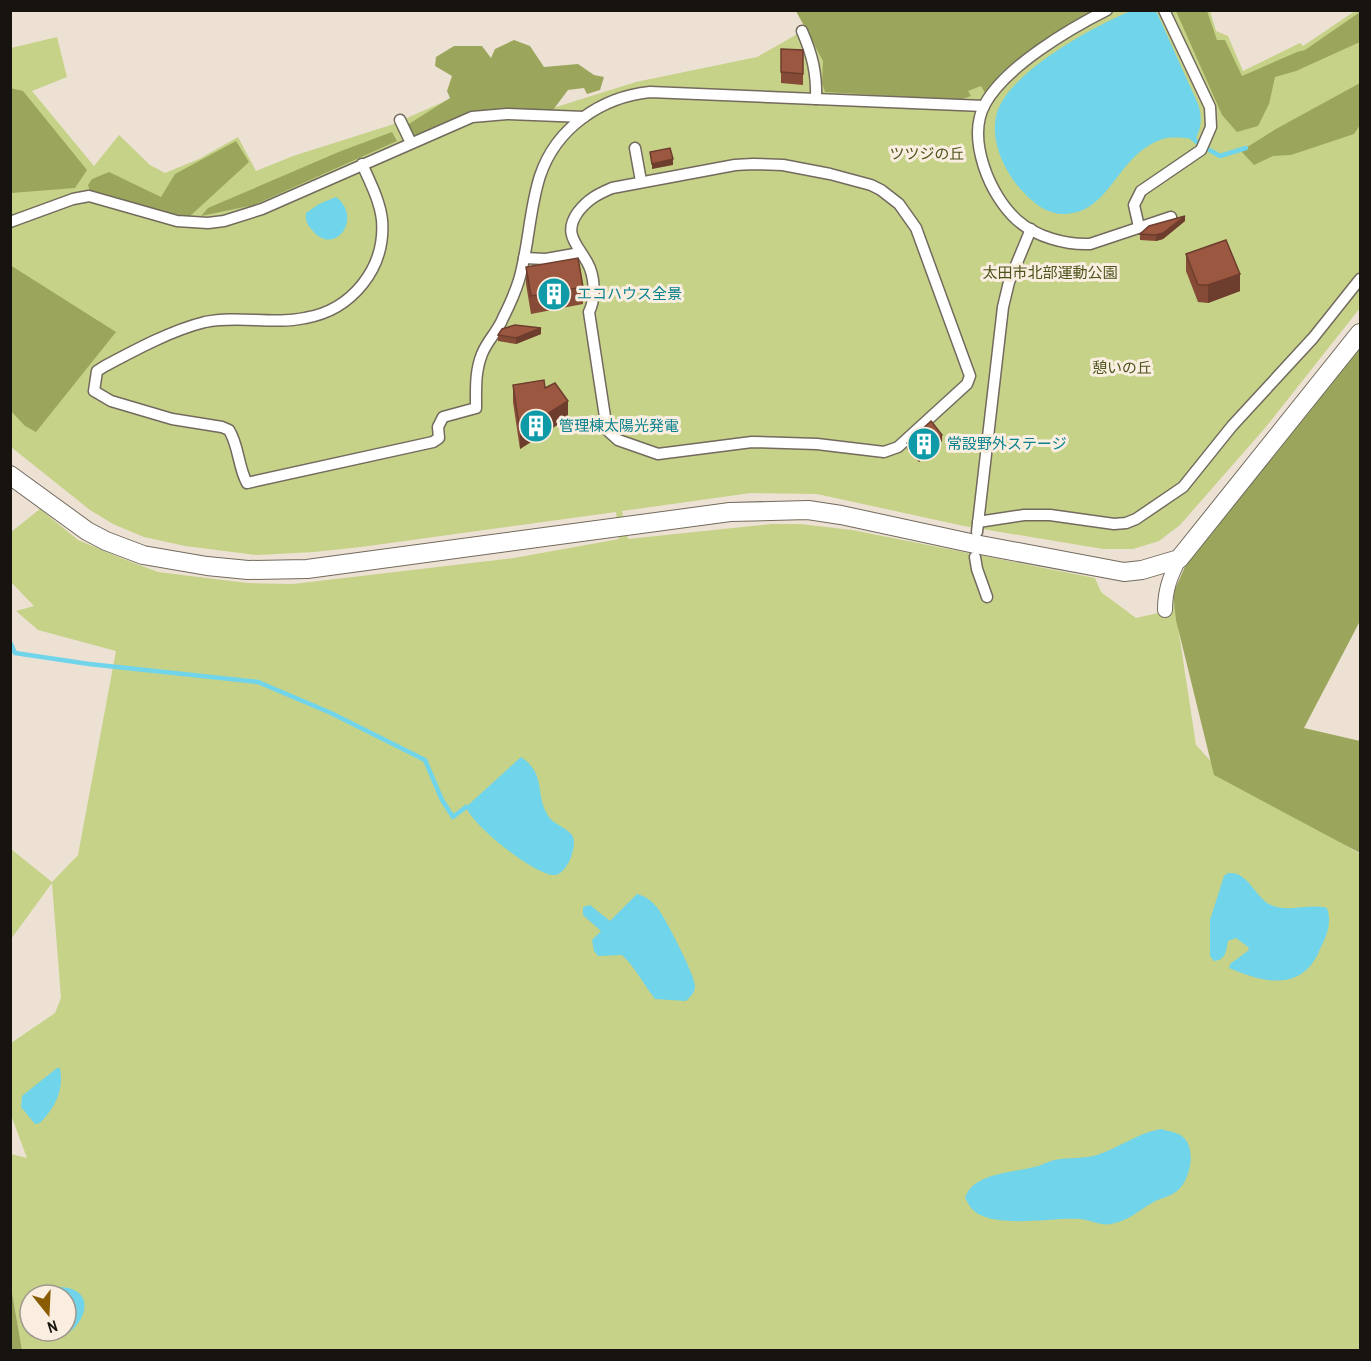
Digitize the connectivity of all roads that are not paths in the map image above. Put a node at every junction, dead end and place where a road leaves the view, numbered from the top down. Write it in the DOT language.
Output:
graph roads {
  1 [pos="1107,10"];
  2 [pos="1164,10"];
  3 [pos="802,30"];
  4 [pos="816,99"];
  5 [pos="984,106"];
  6 [pos="584,117"];
  7 [pos="400,120"];
  8 [pos="411,142"];
  9 [pos="635,148"];
  10 [pos="362,164"];
  11 [pos="641,181"];
  12 [pos="1171,217"];
  13 [pos="10,222"];
  14 [pos="1139,227"];
  15 [pos="1031,229"];
  16 [pos="580,253"];
  17 [pos="524,258"];
  18 [pos="1360,279"];
  19 [pos="1360,333"];
  20 [pos="10,475"];
  21 [pos="975,557"];
  22 [pos="1179,560"];
  23 [pos="987,597"];
  24 [pos="1165,610"];
  1 -- 5 [label="street"];
  2 -- 14 [label="street"];
  3 -- 4 [label="street"];
  4 -- 5 [label="street"];
  4 -- 6 [label="street"];
  5 -- 15 [label="street"];
  6 -- 8 [label="street"];
  6 -- 17 [label="street"];
  7 -- 8 [label="street"];
  8 -- 10 [label="street"];
  9 -- 11 [label="street"];
  10 -- 13 [label="street"];
  10 -- 17 [label="street"];
  11 -- 16 [label="street"];
  11 -- 16 [label="street"];
  12 -- 14 [label="street"];
  14 -- 15 [label="street"];
  15 -- 18 [label="street"];
  16 -- 17 [label="street"];
  19 -- 22 [label="street"];
  20 -- 22 [label="street"];
  21 -- 23 [label="street"];
  22 -- 24 [label="street"];
}
